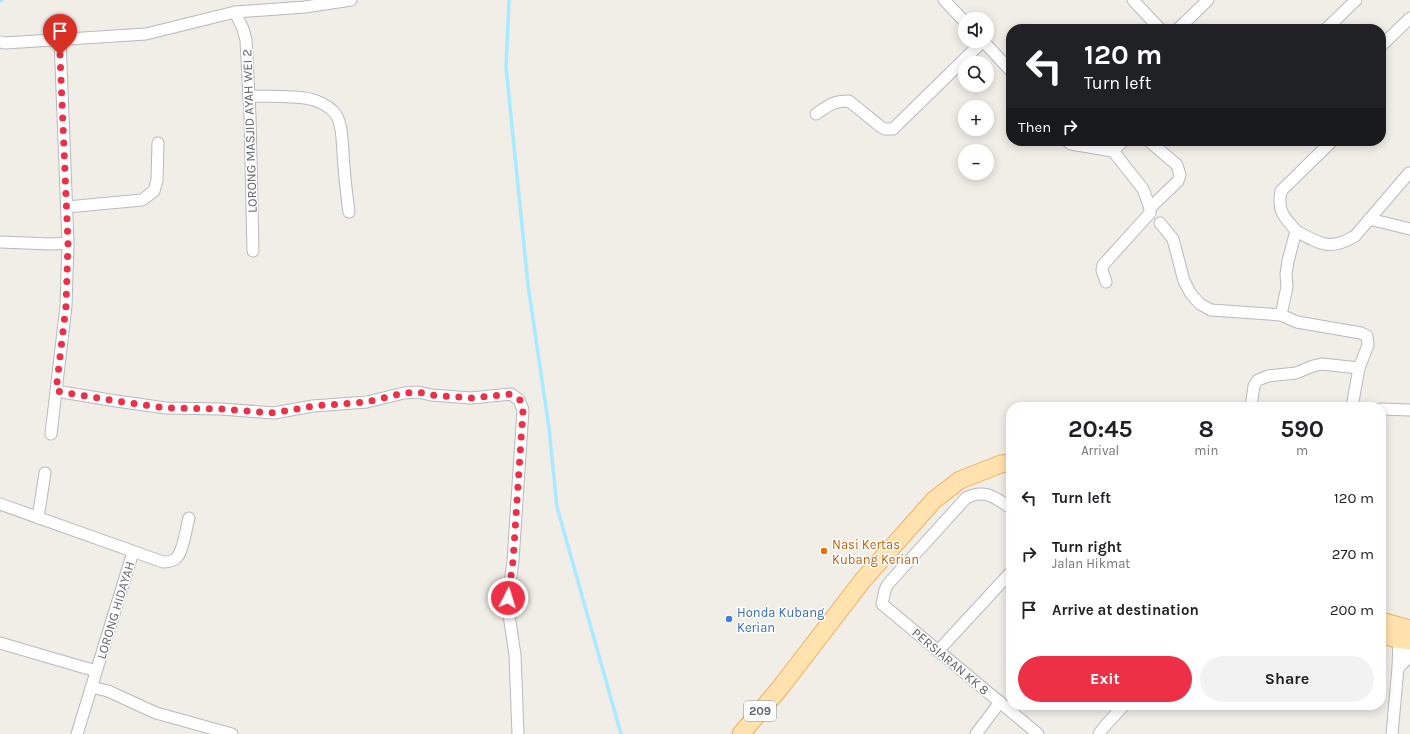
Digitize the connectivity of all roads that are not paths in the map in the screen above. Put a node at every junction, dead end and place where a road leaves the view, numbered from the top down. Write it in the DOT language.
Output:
graph roads {
  1 [pos="351,0"];
  2 [pos="944,0"];
  3 [pos="1133,0"];
  4 [pos="1208,0"];
  5 [pos="1356,0"];
  6 [pos="235,12"];
  7 [pos="958,15"];
  8 [pos="1410,18"];
  9 [pos="1155,24"];
  10 [pos="1183,24"];
  11 [pos="1331,24"];
  12 [pos="60,39"];
  13 [pos="1386,41"];
  14 [pos="0,42"];
  15 [pos="976,48"];
  16 [pos="990,48"];
  17 [pos="1006,66"];
  18 [pos="248,96"];
  19 [pos="816,114"];
  20 [pos="158,143"];
  21 [pos="1083,146"];
  22 [pos="1118,146"];
  23 [pos="1155,146"];
  24 [pos="1327,146"];
  25 [pos="1113,151"];
  26 [pos="1409,173"];
  27 [pos="67,207"];
  28 [pos="1150,208"];
  29 [pos="349,212"];
  30 [pos="1369,219"];
  31 [pos="1160,223"];
  32 [pos="1410,229"];
  33 [pos="1296,231"];
  34 [pos="0,242"];
  35 [pos="68,243"];
  36 [pos="253,251"];
  37 [pos="1106,282"];
  38 [pos="1281,315"];
  39 [pos="1359,368"];
  40 [pos="56,391"];
  41 [pos="1252,402"];
  42 [pos="1353,402"];
  43 [pos="1386,409"];
  44 [pos="1410,410"];
  45 [pos="51,434"];
  46 [pos="1006,464"];
  47 [pos="45,473"];
  48 [pos="0,504"];
  49 [pos="1006,505"];
  50 [pos="38,518"];
  51 [pos="189,518"];
  52 [pos="133,552"];
  53 [pos="1006,577"];
  54 [pos="1386,624"];
  55 [pos="1386,635"];
  56 [pos="1407,639"];
  57 [pos="0,643"];
  58 [pos="938,651"];
  59 [pos="96,671"];
  60 [pos="91,687"];
  61 [pos="1006,704"];
  62 [pos="1012,710"];
  63 [pos="1119,710"];
  64 [pos="77,734"];
  65 [pos="232,734"];
  66 [pos="518,734"];
  67 [pos="741,734"];
  68 [pos="976,734"];
  69 [pos="1038,734"];
  70 [pos="1099,734"];
  71 [pos="1392,734"];
  1 -- 6 [label="street"];
  2 -- 7 [label="street"];
  3 -- 9 [label="street"];
  4 -- 10 [label="street"];
  5 -- 11 [label="street"];
  6 -- 12 [label="street"];
  6 -- 18 [label="street, LORONG MASJID AYAH WEI 2"];
  8 -- 13 [label="street"];
  12 -- 14 [label="street"];
  12 -- 27 [label="street"];
  15 -- 19 [label="street"];
  16 -- 17 [label="street"];
  18 -- 29 [label="street"];
  18 -- 36 [label="street, LORONG MASJID AYAH WEI 2"];
  20 -- 27 [label="street"];
  21 -- 25 [label="street"];
  22 -- 25 [label="street"];
  23 -- 28 [label="street"];
  24 -- 33 [label="street"];
  25 -- 28 [label="street"];
  26 -- 30 [label="street"];
  27 -- 35 [label="street"];
  28 -- 37 [label="street"];
  30 -- 32 [label="street"];
  30 -- 33 [label="street"];
  31 -- 38 [label="street"];
  33 -- 38 [label="street"];
  34 -- 35 [label="street"];
  35 -- 40 [label="street"];
  38 -- 39 [label="street"];
  39 -- 41 [label="street"];
  39 -- 42 [label="street"];
  40 -- 45 [label="street"];
  40 -- 66 [label="street"];
  43 -- 44 [label="street"];
  46 -- 67 [label="main road, 209"];
  47 -- 50 [label="street"];
  48 -- 50 [label="street, LORONG HIDAYAH"];
  49 -- 58 [label="street, PERSIARAN KK 8"];
  50 -- 52 [label="street, LORONG HIDAYAH"];
  51 -- 52 [label="street"];
  52 -- 59 [label="street, LORONG HIDAYAH"];
  53 -- 58 [label="street"];
  54 -- 56 [label="main road"];
  55 -- 56 [label="main road"];
  56 -- 71 [label="street"];
  57 -- 59 [label="street"];
  58 -- 61 [label="street, PERSIARAN KK 8"];
  59 -- 60 [label="street, LORONG HIDAYAH"];
  60 -- 64 [label="street, LORONG HIDAYAH"];
  60 -- 65 [label="street"];
  61 -- 68 [label="street"];
  62 -- 69 [label="street, PERSIARAN KK 8"];
  63 -- 70 [label="street"];
}
